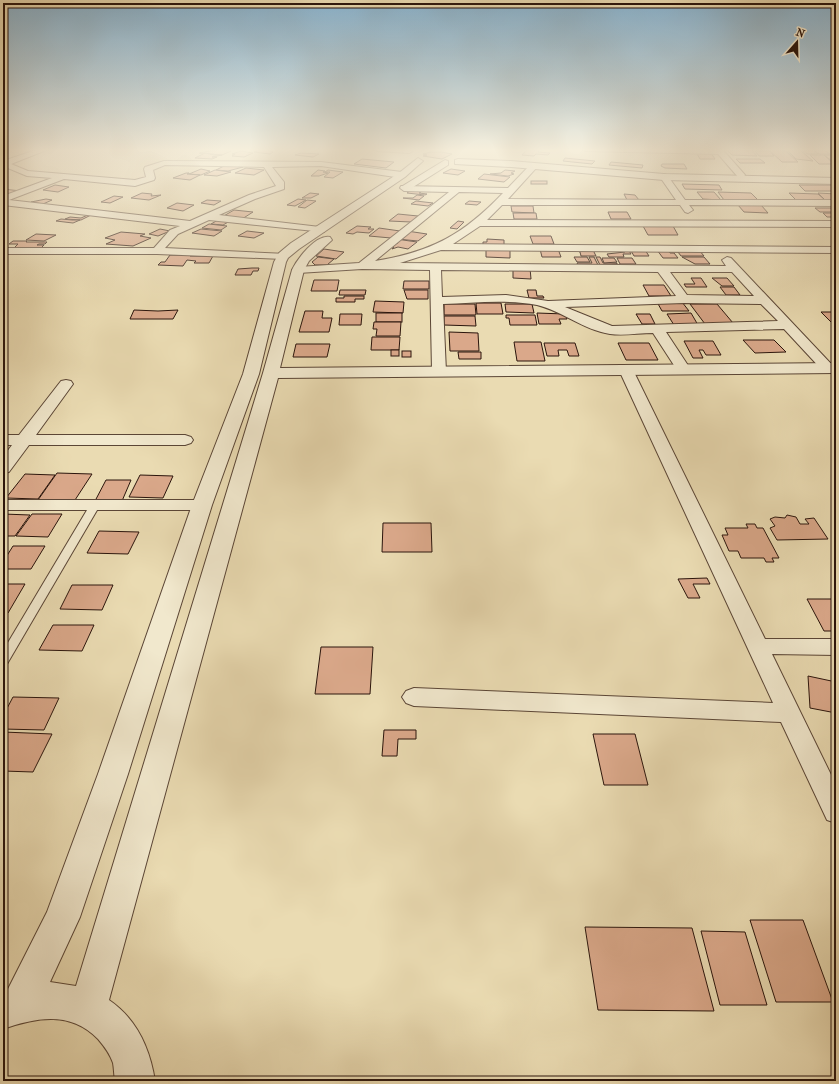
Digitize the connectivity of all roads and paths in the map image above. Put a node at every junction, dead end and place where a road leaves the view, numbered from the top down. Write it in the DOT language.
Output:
graph roads {
  1 [pos="3,200"];
  2 [pos="250,200"];
  3 [pos="362,200"];
  4 [pos="371,200"];
  5 [pos="445,200"];
  6 [pos="501,200"];
  7 [pos="681,200"];
  8 [pos="499,202"];
  9 [pos="683,203"];
  10 [pos="836,203"];
  11 [pos="207,217"];
  12 [pos="478,223"];
  13 [pos="191,224"];
  14 [pos="836,224"];
  15 [pos="699,225"];
  16 [pos="320,230"];
  17 [pos="439,247"];
  18 [pos="718,249"];
  19 [pos="836,250"];
  20 [pos="3,251"];
  21 [pos="156,251"];
  22 [pos="290,263"];
  23 [pos="362,266"];
  24 [pos="435,266"];
  25 [pos="661,268"];
  26 [pos="734,269"];
  27 [pos="684,299"];
  28 [pos="436,300"];
  29 [pos="763,300"];
  30 [pos="545,304"];
  31 [pos="787,325"];
  32 [pos="658,329"];
  33 [pos="626,370"];
  34 [pos="684,370"];
  35 [pos="831,371"];
  36 [pos="439,372"];
  37 [pos="271,373"];
  38 [pos="66,384"];
  39 [pos="3,440"];
  40 [pos="24,440"];
  41 [pos="185,440"];
  42 [pos="3,468"];
  43 [pos="3,505"];
  44 [pos="95,505"];
  45 [pos="202,505"];
  46 [pos="757,646"];
  47 [pos="836,647"];
  48 [pos="3,661"];
  49 [pos="414,697"];
  50 [pos="789,713"];
  51 [pos="836,812"];
  52 [pos="12,1007"];
  53 [pos="88,1008"];
  54 [pos="135,1081"];
  1 -- 13 [label="street"];
  2 -- 11 [label="street"];
  3 -- 16 [label="street"];
  4 -- 22 [label="street"];
  5 -- 23 [label="street"];
  6 -- 8 [label="street"];
  7 -- 9 [label="street"];
  8 -- 9 [label="street"];
  8 -- 12 [label="street"];
  9 -- 10 [label="street"];
  9 -- 15 [label="street"];
  11 -- 13 [label="street"];
  11 -- 16 [label="street"];
  12 -- 15 [label="street"];
  12 -- 17 [label="street"];
  13 -- 21 [label="street"];
  14 -- 15 [label="street"];
  15 -- 18 [label="street"];
  16 -- 22 [label="street"];
  17 -- 18 [label="street"];
  17 -- 23 [label="street"];
  18 -- 19 [label="street"];
  18 -- 26 [label="street"];
  20 -- 21 [label="street"];
  21 -- 22 [label="street"];
  22 -- 23 [label="street"];
  22 -- 37 [label="street"];
  22 -- 45 [label="street"];
  23 -- 24 [label="street"];
  24 -- 25 [label="street"];
  24 -- 28 [label="street"];
  25 -- 26 [label="street"];
  25 -- 27 [label="street"];
  26 -- 29 [label="street"];
  27 -- 29 [label="street"];
  27 -- 30 [label="street"];
  28 -- 30 [label="street"];
  28 -- 36 [label="street"];
  29 -- 31 [label="street"];
  30 -- 32 [label="street"];
  31 -- 32 [label="street"];
  31 -- 35 [label="street"];
  32 -- 34 [label="street"];
  33 -- 34 [label="street"];
  33 -- 36 [label="street"];
  33 -- 46 [label="street"];
  34 -- 35 [label="street"];
  36 -- 37 [label="street"];
  37 -- 53 [label="street"];
  38 -- 40 [label="street"];
  39 -- 40 [label="street"];
  40 -- 41 [label="street"];
  40 -- 42 [label="street"];
  43 -- 44 [label="street"];
  44 -- 45 [label="street"];
  44 -- 48 [label="lane"];
  45 -- 52 [label="street"];
  46 -- 47 [label="street"];
  46 -- 50 [label="street"];
  49 -- 50 [label="street"];
  50 -- 51 [label="street"];
  52 -- 53 [label="street"];
  53 -- 54 [label="street"];
}
